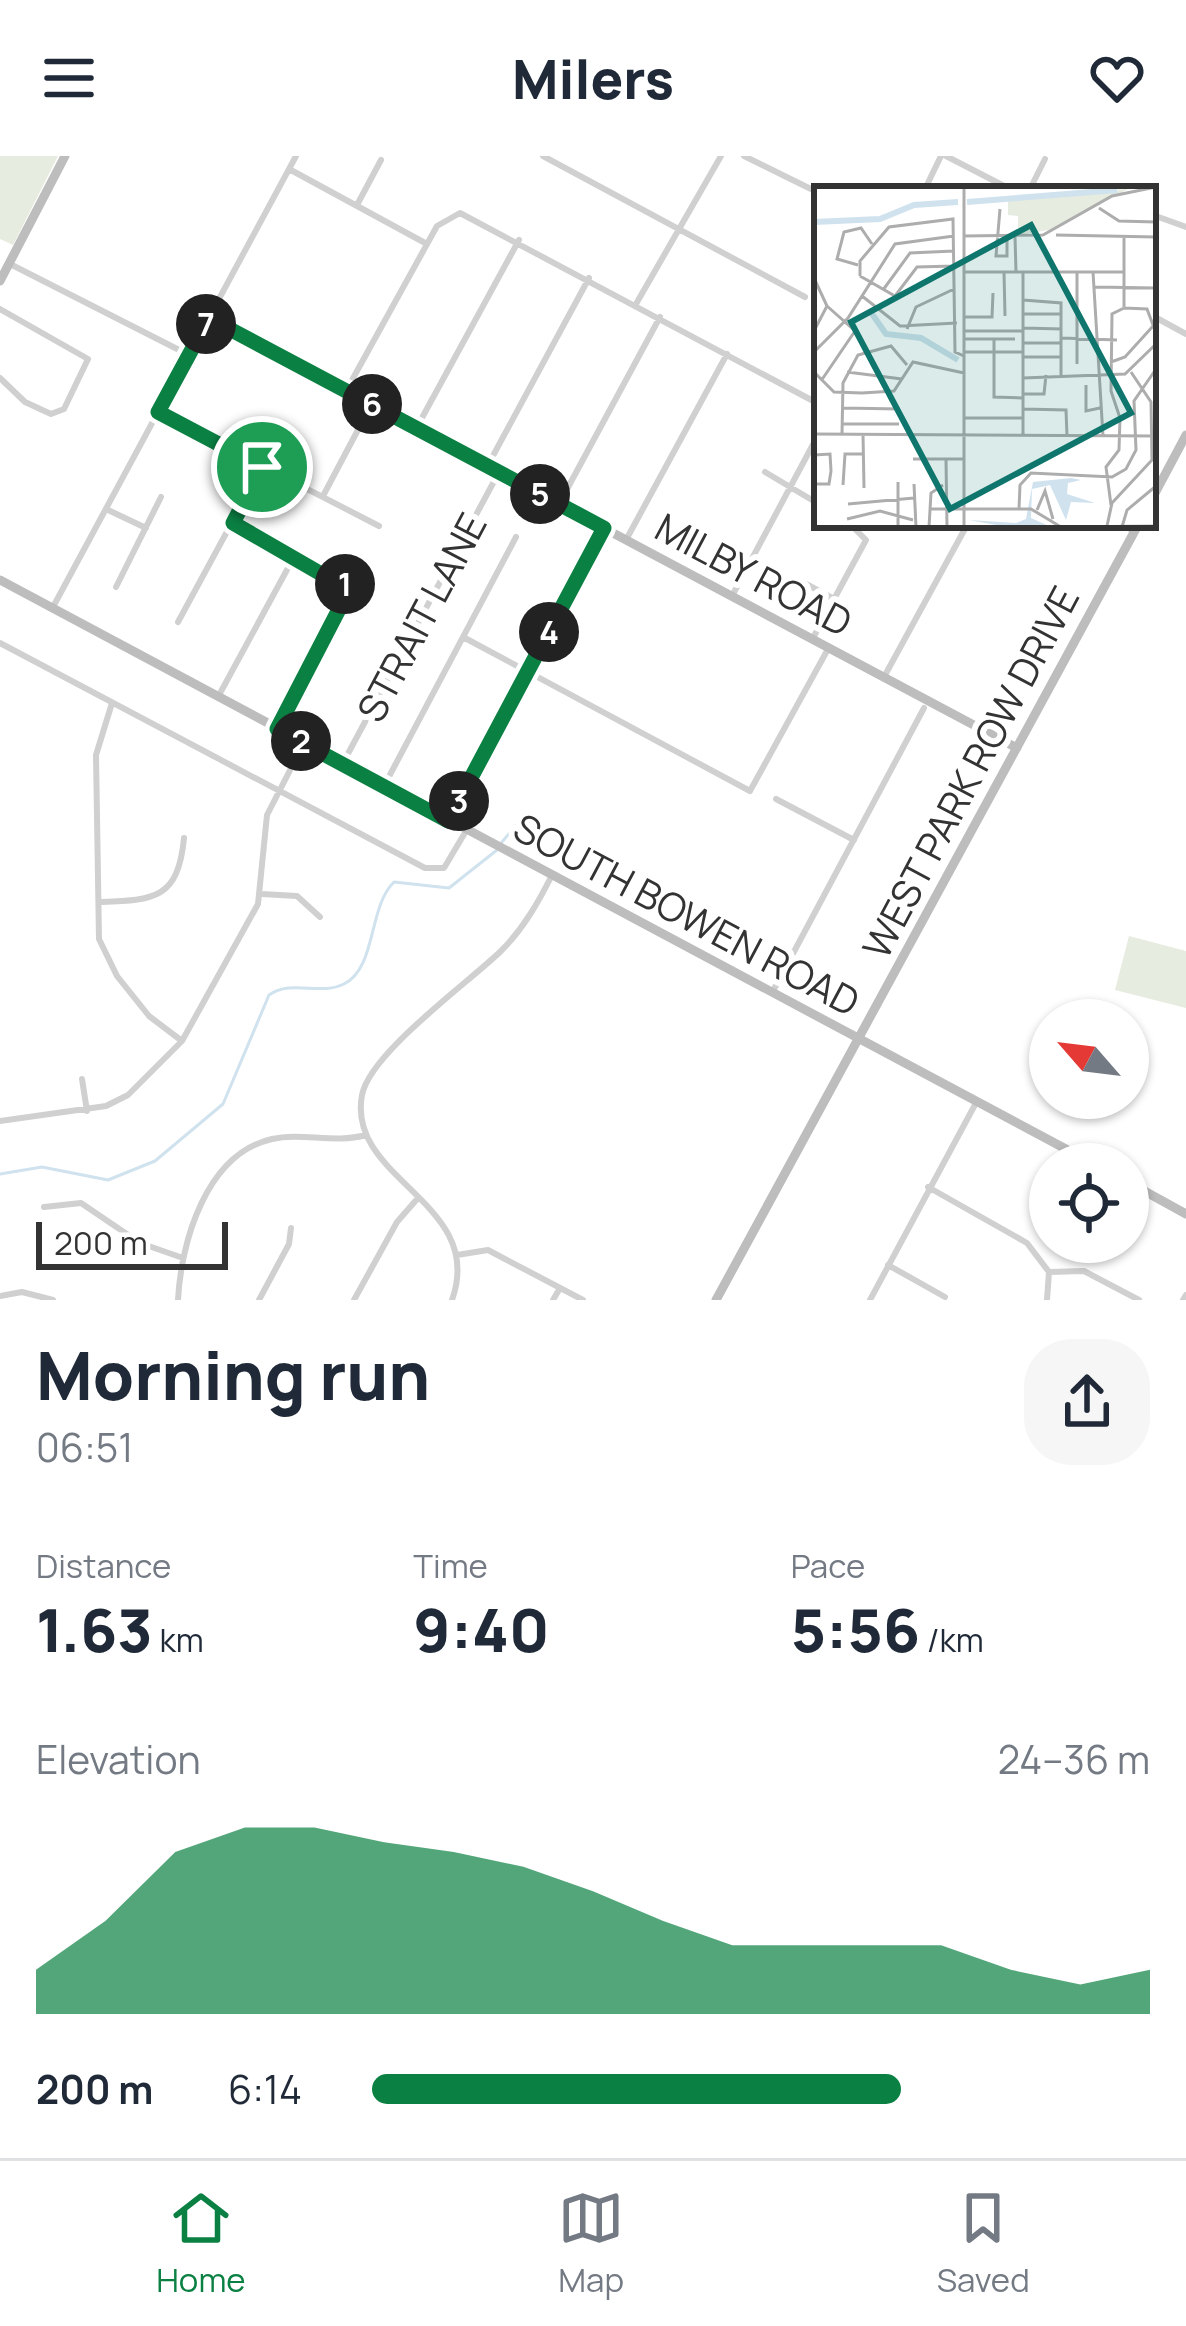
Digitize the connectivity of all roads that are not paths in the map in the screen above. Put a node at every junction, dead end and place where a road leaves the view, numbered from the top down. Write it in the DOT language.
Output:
graph roads {
  1 [pos="65,156"];
  2 [pos="296,156"];
  3 [pos="543,156"];
  4 [pos="721,156"];
  5 [pos="744,156"];
  6 [pos="944,156"];
  7 [pos="1045,159"];
  8 [pos="381,160"];
  9 [pos="289,170"];
  10 [pos="927,186"];
  11 [pos="1004,186"];
  12 [pos="1032,186"];
  13 [pos="814,191"];
  14 [pos="356,206"];
  15 [pos="1156,216"];
  16 [pos="1186,227"];
  17 [pos="678,229"];
  18 [pos="519,240"];
  19 [pos="427,244"];
  20 [pos="9,264"];
  21 [pos="589,278"];
  22 [pos="0,280"];
  23 [pos="805,297"];
  24 [pos="636,304"];
  25 [pos="0,309"];
  26 [pos="660,317"];
  27 [pos="209,318"];
  28 [pos="1156,318"];
  29 [pos="1186,334"];
  30 [pos="728,354"];
  31 [pos="189,355"];
  32 [pos="0,379"];
  33 [pos="346,391"];
  34 [pos="814,401"];
  35 [pos="158,412"];
  36 [pos="360,426"];
  37 [pos="417,428"];
  38 [pos="1186,435"];
  39 [pos="814,442"];
  40 [pos="488,466"];
  41 [pos="262,467"];
  42 [pos="499,472"];
  43 [pos="765,472"];
  44 [pos="790,486"];
  45 [pos="1156,490"];
  46 [pos="322,496"];
  47 [pos="161,497"];
  48 [pos="814,501"];
  49 [pos="559,504"];
  50 [pos="106,509"];
  51 [pos="233,523"];
  52 [pos="380,526"];
  53 [pos="146,528"];
  54 [pos="604,528"];
  55 [pos="854,528"];
  56 [pos="966,528"];
  57 [pos="1136,528"];
  58 [pos="516,537"];
  59 [pos="626,540"];
  60 [pos="295,554"];
  61 [pos="795,578"];
  62 [pos="0,580"];
  63 [pos="116,586"];
  64 [pos="732,596"];
  65 [pos="835,599"];
  66 [pos="53,607"];
  67 [pos="178,622"];
  68 [pos="463,637"];
  69 [pos="813,639"];
  70 [pos="0,644"];
  71 [pos="829,648"];
  72 [pos="528,672"];
  73 [pos="884,677"];
  74 [pos="218,697"];
  75 [pos="112,703"];
  76 [pos="924,708"];
  77 [pos="277,729"];
  78 [pos="304,743"];
  79 [pos="1017,748"];
  80 [pos="343,763"];
  81 [pos="384,787"];
  82 [pos="279,791"];
  83 [pos="776,799"];
  84 [pos="448,821"];
  85 [pos="466,831"];
  86 [pos="184,838"];
  87 [pos="854,840"];
  88 [pos="552,875"];
  89 [pos="262,895"];
  90 [pos="99,902"];
  91 [pos="320,917"];
  92 [pos="773,991"];
  93 [pos="859,1039"];
  94 [pos="182,1041"];
  95 [pos="82,1079"];
  96 [pos="977,1101"];
  97 [pos="87,1111"];
  98 [pos="0,1121"];
  99 [pos="366,1135"];
  100 [pos="1055,1143"];
  101 [pos="928,1187"];
  102 [pos="1149,1194"];
  103 [pos="418,1198"];
  104 [pos="44,1207"];
  105 [pos="1186,1214"];
  106 [pos="291,1228"];
  107 [pos="457,1255"];
  108 [pos="183,1258"];
  109 [pos="888,1265"];
  110 [pos="1049,1272"];
  111 [pos="560,1288"];
  112 [pos="0,1296"];
  113 [pos="945,1297"];
  114 [pos="53,1300"];
  115 [pos="178,1300"];
  116 [pos="259,1300"];
  117 [pos="354,1300"];
  118 [pos="452,1300"];
  119 [pos="553,1300"];
  120 [pos="583,1300"];
  121 [pos="716,1300"];
  122 [pos="870,1300"];
  123 [pos="1047,1300"];
  124 [pos="1138,1300"];
  1 -- 20 [label="main road"];
  2 -- 9 [label="street"];
  3 -- 17 [label="street"];
  4 -- 17 [label="street"];
  5 -- 13 [label="street"];
  6 -- 10 [label="street"];
  6 -- 11 [label="street"];
  7 -- 12 [label="street"];
  8 -- 14 [label="street"];
  9 -- 14 [label="street"];
  9 -- 27 [label="street"];
  14 -- 19 [label="street"];
  15 -- 16 [label="street"];
  17 -- 23 [label="street"];
  17 -- 24 [label="street"];
  18 -- 19 [label="street"];
  18 -- 21 [label="street"];
  18 -- 37 [label="street"];
  19 -- 33 [label="street"];
  20 -- 22 [label="main road"];
  20 -- 31 [label="street"];
  21 -- 24 [label="street"];
  21 -- 40 [label="street"];
  24 -- 26 [label="street"];
  25 -- 32 [label="street"];
  26 -- 30 [label="street"];
  26 -- 49 [label="street"];
  27 -- 31 [label="street"];
  27 -- 33 [label="main road, MILBY ROAD"];
  28 -- 29 [label="street"];
  30 -- 34 [label="street"];
  30 -- 59 [label="street"];
  31 -- 35 [label="street"];
  33 -- 37 [label="main road, MILBY ROAD"];
  35 -- 41 [label="street"];
  35 -- 50 [label="street"];
  36 -- 46 [label="street"];
  37 -- 40 [label="main road, MILBY ROAD"];
  38 -- 45 [label="main road"];
  39 -- 44 [label="street"];
  40 -- 42 [label="main road, MILBY ROAD"];
  41 -- 46 [label="street"];
  41 -- 51 [label="street"];
  42 -- 49 [label="main road, MILBY ROAD"];
  42 -- 80 [label="street, STRAIT LANE"];
  43 -- 44 [label="street"];
  44 -- 48 [label="street"];
  44 -- 64 [label="street"];
  46 -- 52 [label="street"];
  47 -- 53 [label="street"];
  49 -- 54 [label="main road, MILBY ROAD"];
  50 -- 53 [label="street"];
  50 -- 66 [label="street"];
  51 -- 60 [label="street"];
  51 -- 67 [label="street"];
  53 -- 63 [label="street"];
  54 -- 59 [label="main road, MILBY ROAD"];
  54 -- 72 [label="street"];
  55 -- 65 [label="street"];
  56 -- 73 [label="street"];
  57 -- 79 [label="main road, WEST PARK ROW DRIVE"];
  58 -- 68 [label="street"];
  59 -- 64 [label="main road, MILBY ROAD"];
  60 -- 74 [label="street"];
  60 -- 77 [label="street"];
  61 -- 65 [label="street"];
  62 -- 66 [label="main road, SOUTH BOWEN ROAD"];
  64 -- 69 [label="main road, MILBY ROAD"];
  65 -- 69 [label="street"];
  66 -- 74 [label="main road, SOUTH BOWEN ROAD"];
  68 -- 72 [label="street"];
  68 -- 81 [label="street"];
  69 -- 71 [label="main road, MILBY ROAD"];
  70 -- 75 [label="street"];
  71 -- 72 [label="street"];
  71 -- 73 [label="main road, MILBY ROAD"];
  72 -- 84 [label="street"];
  73 -- 79 [label="main road, MILBY ROAD"];
  74 -- 77 [label="main road, SOUTH BOWEN ROAD"];
  75 -- 82 [label="street"];
  75 -- 90 [label="street"];
  76 -- 87 [label="street"];
  77 -- 78 [label="main road, SOUTH BOWEN ROAD"];
  78 -- 80 [label="main road, SOUTH BOWEN ROAD"];
  78 -- 82 [label="street"];
  79 -- 93 [label="main road, WEST PARK ROW DRIVE"];
  80 -- 81 [label="main road, SOUTH BOWEN ROAD"];
  81 -- 84 [label="main road, SOUTH BOWEN ROAD"];
  82 -- 85 [label="street"];
  82 -- 89 [label="street"];
  83 -- 87 [label="street"];
  84 -- 85 [label="main road, SOUTH BOWEN ROAD"];
  85 -- 88 [label="main road, SOUTH BOWEN ROAD"];
  86 -- 90 [label="street"];
  87 -- 92 [label="street"];
  88 -- 92 [label="main road, SOUTH BOWEN ROAD"];
  88 -- 99 [label="street"];
  89 -- 91 [label="street"];
  89 -- 94 [label="street"];
  90 -- 94 [label="street"];
  92 -- 93 [label="main road, SOUTH BOWEN ROAD"];
  93 -- 96 [label="main road, SOUTH BOWEN ROAD"];
  93 -- 121 [label="main road, WEST PARK ROW DRIVE"];
  94 -- 97 [label="street"];
  95 -- 97 [label="street"];
  96 -- 100 [label="main road, SOUTH BOWEN ROAD"];
  96 -- 101 [label="street"];
  97 -- 98 [label="street"];
  99 -- 103 [label="street"];
  99 -- 108 [label="street"];
  101 -- 109 [label="street"];
  101 -- 110 [label="street"];
  102 -- 105 [label="main road"];
  103 -- 107 [label="street"];
  103 -- 117 [label="street"];
  104 -- 108 [label="street"];
  106 -- 116 [label="street"];
  107 -- 111 [label="street"];
  107 -- 118 [label="street"];
  108 -- 115 [label="street"];
  109 -- 113 [label="street"];
  109 -- 122 [label="street"];
  110 -- 123 [label="street"];
  110 -- 124 [label="street"];
  111 -- 119 [label="street"];
  111 -- 120 [label="street"];
  112 -- 114 [label="street"];
}
